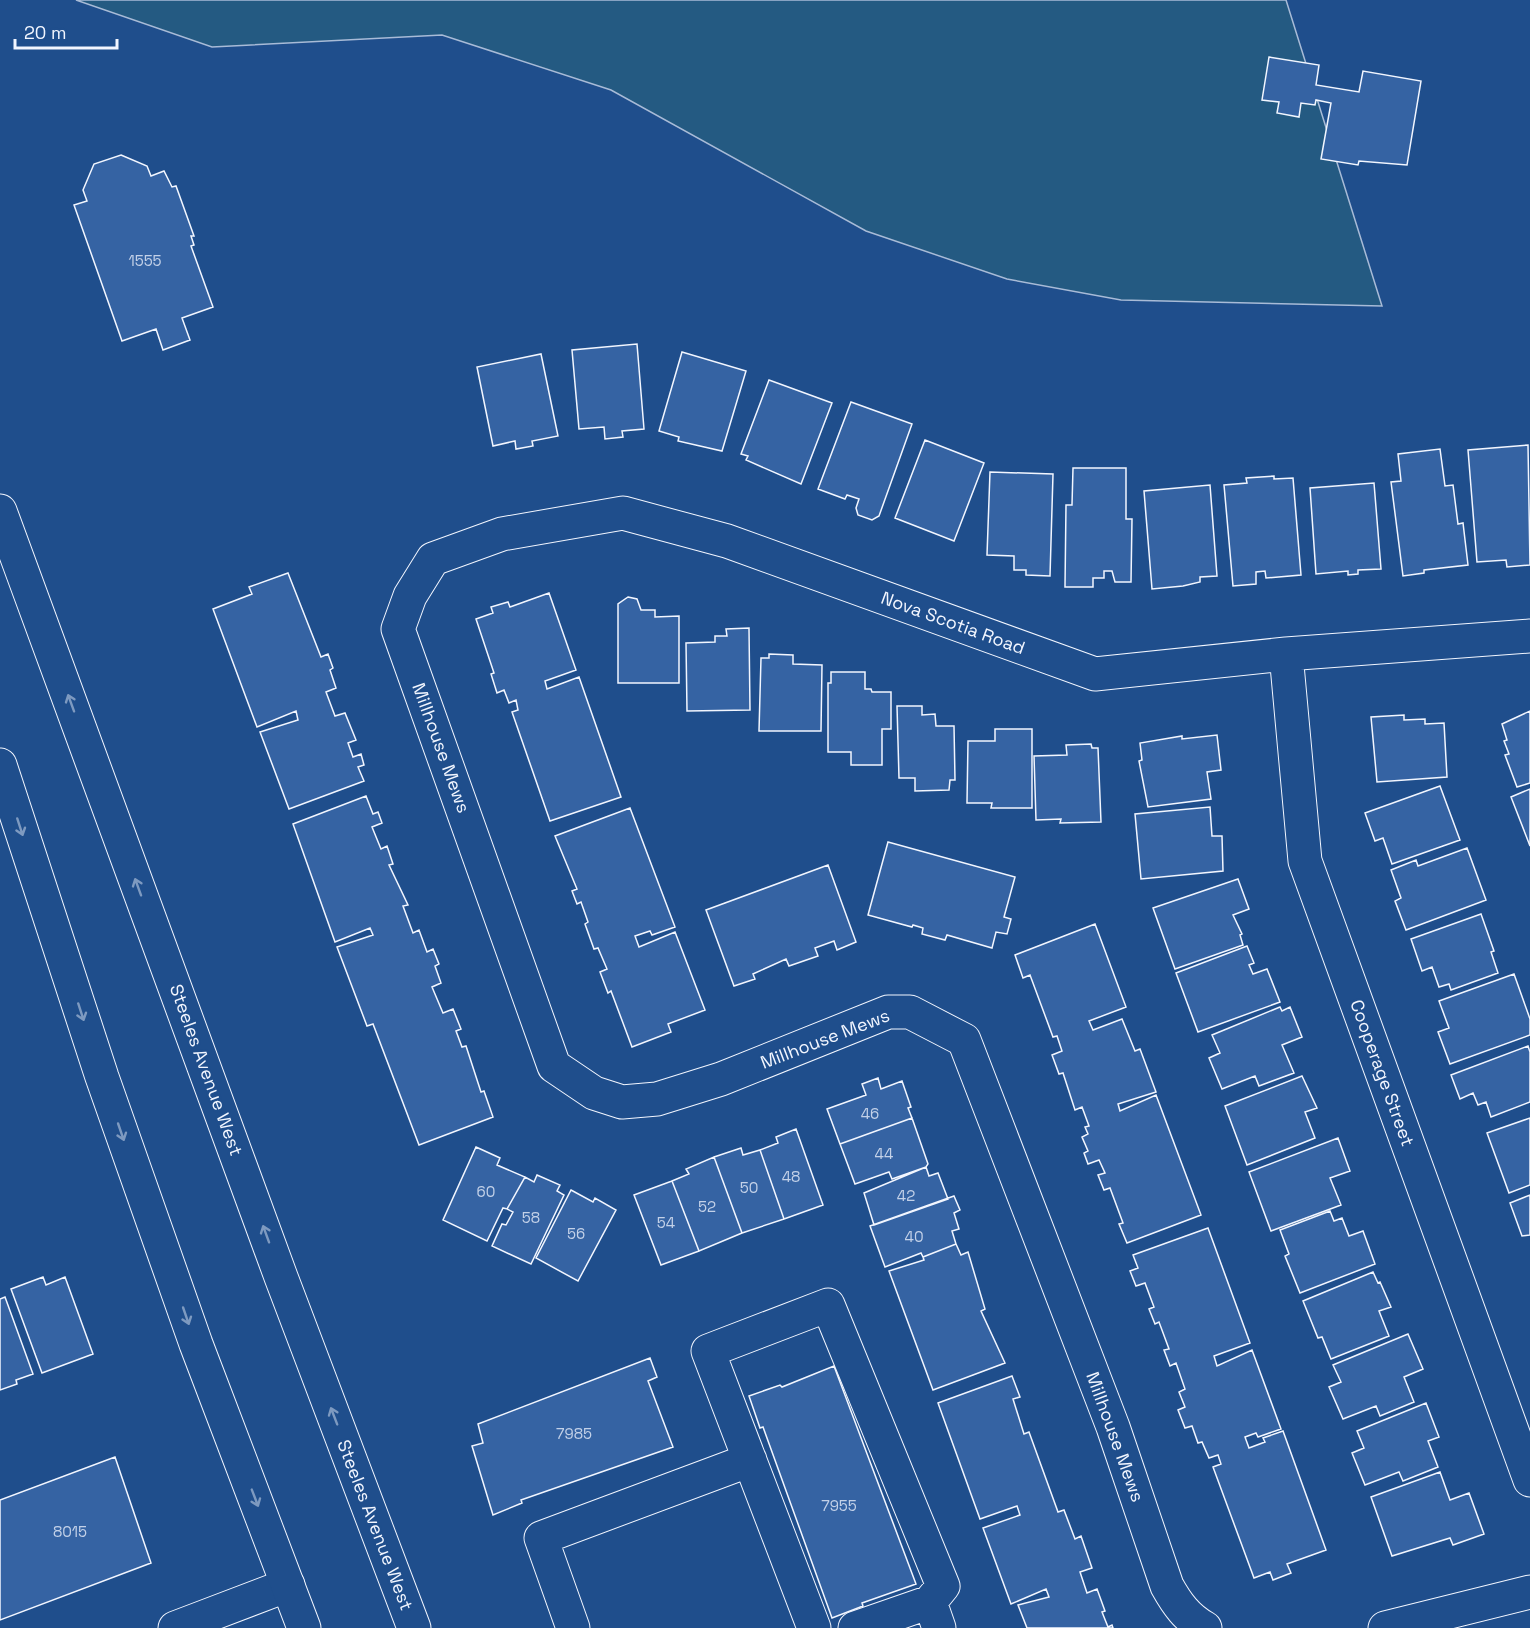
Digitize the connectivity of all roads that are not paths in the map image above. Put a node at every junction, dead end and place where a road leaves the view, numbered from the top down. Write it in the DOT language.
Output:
graph roads {
  1 [pos="0,511"];
  2 [pos="13,580"];
  3 [pos="410,596"];
  4 [pos="1530,636"];
  5 [pos="1286,654"];
  6 [pos="0,765"];
  7 [pos="750,1460"];
  8 [pos="1530,1480"];
  9 [pos="288,1585"];
  10 [pos="1530,1592"];
  11 [pos="935,1615"];
  12 [pos="862,1627"];
  13 [pos="175,1628"];
  14 [pos="304,1628"];
  15 [pos="414,1628"];
  16 [pos="573,1628"];
  17 [pos="813,1628"];
  18 [pos="1205,1628"];
  19 [pos="1385,1628"];
  1 -- 2 [label="street, Steeles Avenue West"];
  15 -- 2 [label="street, Steeles Avenue West, one-way"];
  3 -- 5 [label="street, Nova Scotia Road"];
  3 -- 18 [label="street, Millhouse Mews"];
  4 -- 5 [label="street, Nova Scotia Road"];
  5 -- 8 [label="street, Cooperage Street"];
  6 -- 9 [label="street, one-way"];
  7 -- 11 [label="street"];
  7 -- 16 [label="street"];
  7 -- 17 [label="street"];
  9 -- 13 [label="street"];
  9 -- 14 [label="street"];
  10 -- 19 [label="street"];
  11 -- 12 [label="street"];
}
